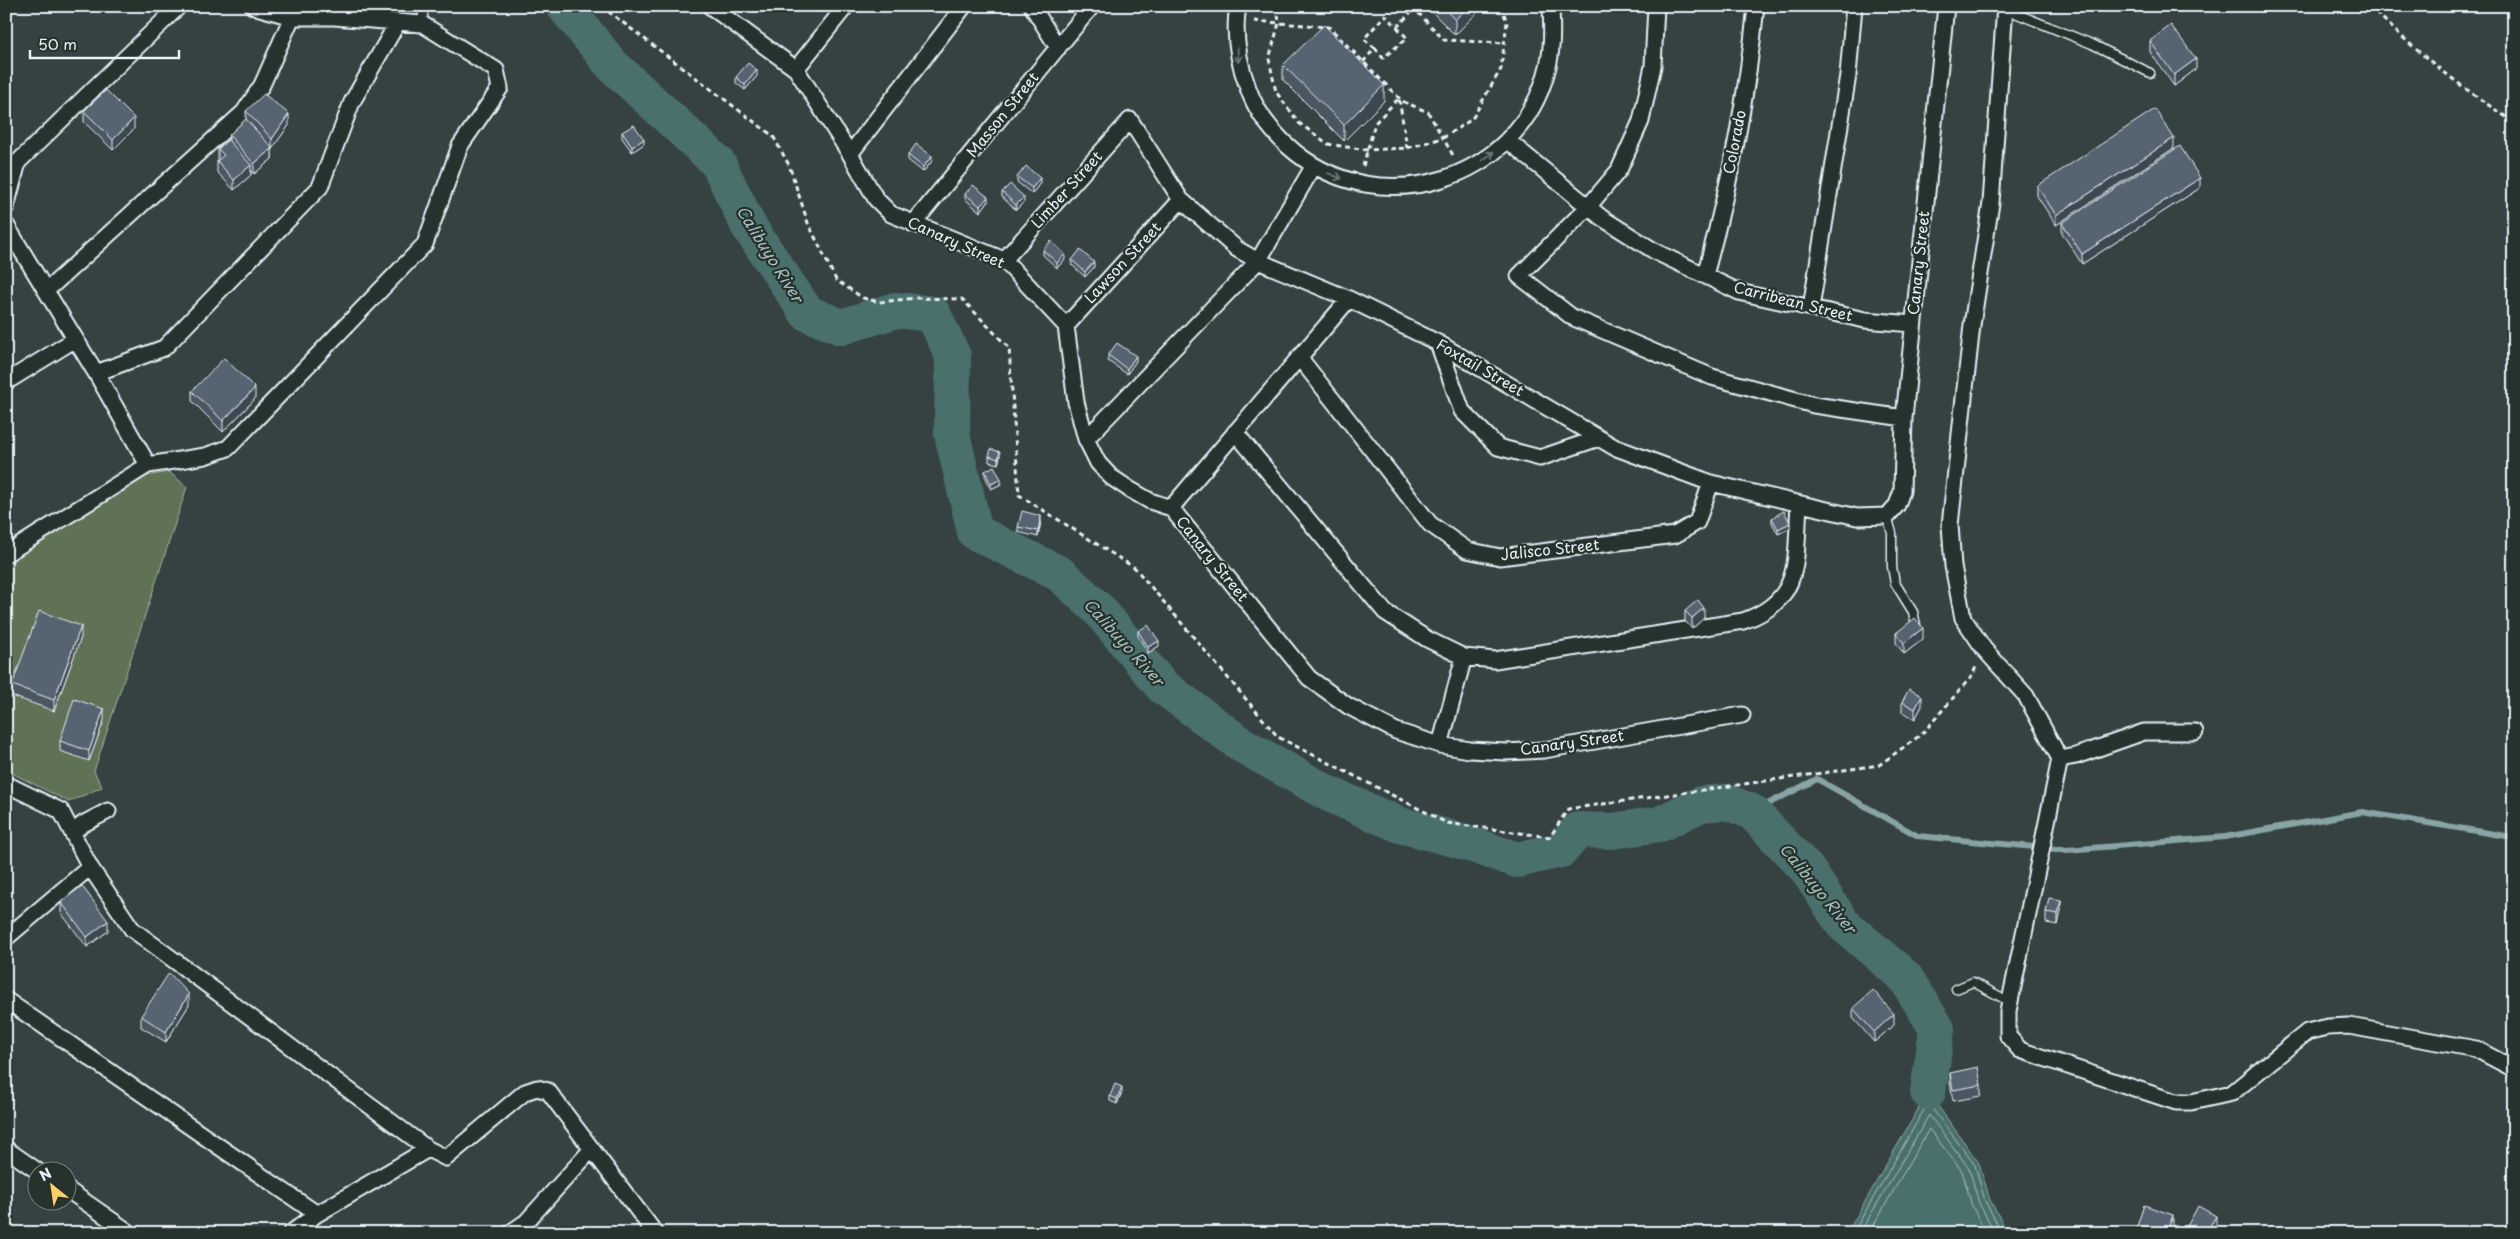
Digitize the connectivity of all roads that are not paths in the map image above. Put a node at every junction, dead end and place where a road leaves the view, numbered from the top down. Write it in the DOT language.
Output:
graph roads {
  1 [pos="178,6"];
  2 [pos="253,6"];
  3 [pos="424,6"];
  4 [pos="846,6"];
  5 [pos="964,6"];
  6 [pos="1032,6"];
  7 [pos="1092,6"];
  8 [pos="1551,6"];
  9 [pos="1656,6"];
  10 [pos="1756,6"];
  11 [pos="1854,6"];
  12 [pos="1946,6"];
  13 [pos="717,8"];
  14 [pos="2005,8"];
  15 [pos="1237,13"];
  16 [pos="292,17"];
  17 [pos="398,22"];
  18 [pos="422,24"];
  19 [pos="1058,48"];
  20 [pos="796,69"];
  21 [pos="2150,73"];
  22 [pos="1130,120"];
  23 [pos="1508,140"];
  24 [pos="850,154"];
  25 [pos="1314,166"];
  26 [pos="1181,200"];
  27 [pos="6,207"];
  28 [pos="1588,207"];
  29 [pos="913,224"];
  30 [pos="6,225"];
  31 [pos="1004,260"];
  32 [pos="1258,260"];
  33 [pos="1705,275"];
  34 [pos="46,291"];
  35 [pos="1349,299"];
  36 [pos="1810,308"];
  37 [pos="1913,324"];
  38 [pos="1066,326"];
  39 [pos="74,340"];
  40 [pos="1438,343"];
  41 [pos="1299,357"];
  42 [pos="96,374"];
  43 [pos="6,382"];
  44 [pos="1904,418"];
  45 [pos="1235,432"];
  46 [pos="1599,438"];
  47 [pos="1086,439"];
  48 [pos="148,466"];
  49 [pos="1710,483"];
  50 [pos="1799,504"];
  51 [pos="1171,508"];
  52 [pos="1887,516"];
  53 [pos="6,554"];
  54 [pos="1916,625"];
  55 [pos="1464,656"];
  56 [pos="1742,715"];
  57 [pos="2195,732"];
  58 [pos="1440,745"];
  59 [pos="2060,764"];
  60 [pos="6,784"];
  61 [pos="108,811"];
  62 [pos="73,832"];
  63 [pos="90,867"];
  64 [pos="6,938"];
  65 [pos="1956,989"];
  66 [pos="6,1000"];
  67 [pos="2010,1002"];
  68 [pos="2514,1069"];
  69 [pos="6,1149"];
  70 [pos="428,1149"];
  71 [pos="592,1149"];
  72 [pos="28,1164"];
  73 [pos="78,1197"];
  74 [pos="317,1214"];
  75 [pos="130,1233"];
  76 [pos="291,1233"];
  77 [pos="510,1233"];
  78 [pos="655,1233"];
  1 -- 27 [label="street"];
  2 -- 16 [label="street"];
  3 -- 18 [label="lane"];
  4 -- 20 [label="street"];
  5 -- 24 [label="street"];
  6 -- 19 [label="street"];
  7 -- 19 [label="street, Masson Street"];
  8 -- 23 [label="street"];
  9 -- 28 [label="street"];
  10 -- 33 [label="street, Colorado"];
  11 -- 36 [label="street"];
  12 -- 37 [label="street, Canary Street"];
  13 -- 20 [label="street, Canary Street"];
  14 -- 21 [label="lane"];
  14 -- 59 [label="street"];
  15 -- 25 [label="street, one-way"];
  16 -- 17 [label="street"];
  16 -- 34 [label="street"];
  17 -- 18 [label="street"];
  17 -- 42 [label="street"];
  18 -- 48 [label="street"];
  19 -- 29 [label="street, Masson Street"];
  20 -- 24 [label="street, Canary Street"];
  22 -- 26 [label="street, Foxtail Street"];
  22 -- 31 [label="street, Limber Street"];
  25 -- 23 [label="street, one-way"];
  23 -- 28 [label="street, Carribean Street"];
  24 -- 29 [label="street, Canary Street"];
  25 -- 32 [label="street"];
  26 -- 32 [label="street, Foxtail Street"];
  26 -- 38 [label="street, Lawson Street"];
  28 -- 33 [label="street, Carribean Street"];
  28 -- 44 [label="street"];
  29 -- 31 [label="street, Canary Street"];
  30 -- 34 [label="street"];
  31 -- 38 [label="street, Canary Street"];
  32 -- 35 [label="street, Foxtail Street"];
  32 -- 47 [label="street"];
  33 -- 36 [label="street, Carribean Street"];
  34 -- 39 [label="street"];
  35 -- 40 [label="street, Foxtail Street"];
  35 -- 41 [label="street"];
  36 -- 37 [label="street, Carribean Street"];
  37 -- 44 [label="street, Canary Street"];
  38 -- 47 [label="street, Canary Street"];
  39 -- 42 [label="street"];
  39 -- 43 [label="street"];
  40 -- 46 [label="street, Foxtail Street"];
  40 -- 46 [label="street"];
  41 -- 45 [label="street"];
  41 -- 49 [label="street, Jalisco Street"];
  42 -- 48 [label="street"];
  44 -- 52 [label="street, Canary Street"];
  45 -- 51 [label="street"];
  45 -- 55 [label="street"];
  46 -- 49 [label="street, Foxtail Street"];
  47 -- 51 [label="street, Canary Street"];
  48 -- 53 [label="street"];
  49 -- 50 [label="street, Foxtail Street"];
  50 -- 52 [label="street, Foxtail Street"];
  50 -- 55 [label="street"];
  51 -- 58 [label="street, Canary Street"];
  52 -- 54 [label="lane"];
  55 -- 58 [label="street"];
  56 -- 58 [label="street, Canary Street"];
  57 -- 59 [label="street"];
  59 -- 67 [label="street"];
  60 -- 62 [label="street"];
  61 -- 62 [label="street"];
  62 -- 63 [label="street"];
  63 -- 64 [label="street"];
  63 -- 70 [label="street"];
  65 -- 67 [label="lane"];
  66 -- 74 [label="street"];
  67 -- 68 [label="street"];
  69 -- 72 [label="street"];
  70 -- 71 [label="street"];
  70 -- 74 [label="street"];
  71 -- 77 [label="street"];
  71 -- 78 [label="street"];
  73 -- 75 [label="street"];
  74 -- 76 [label="street"];
}
